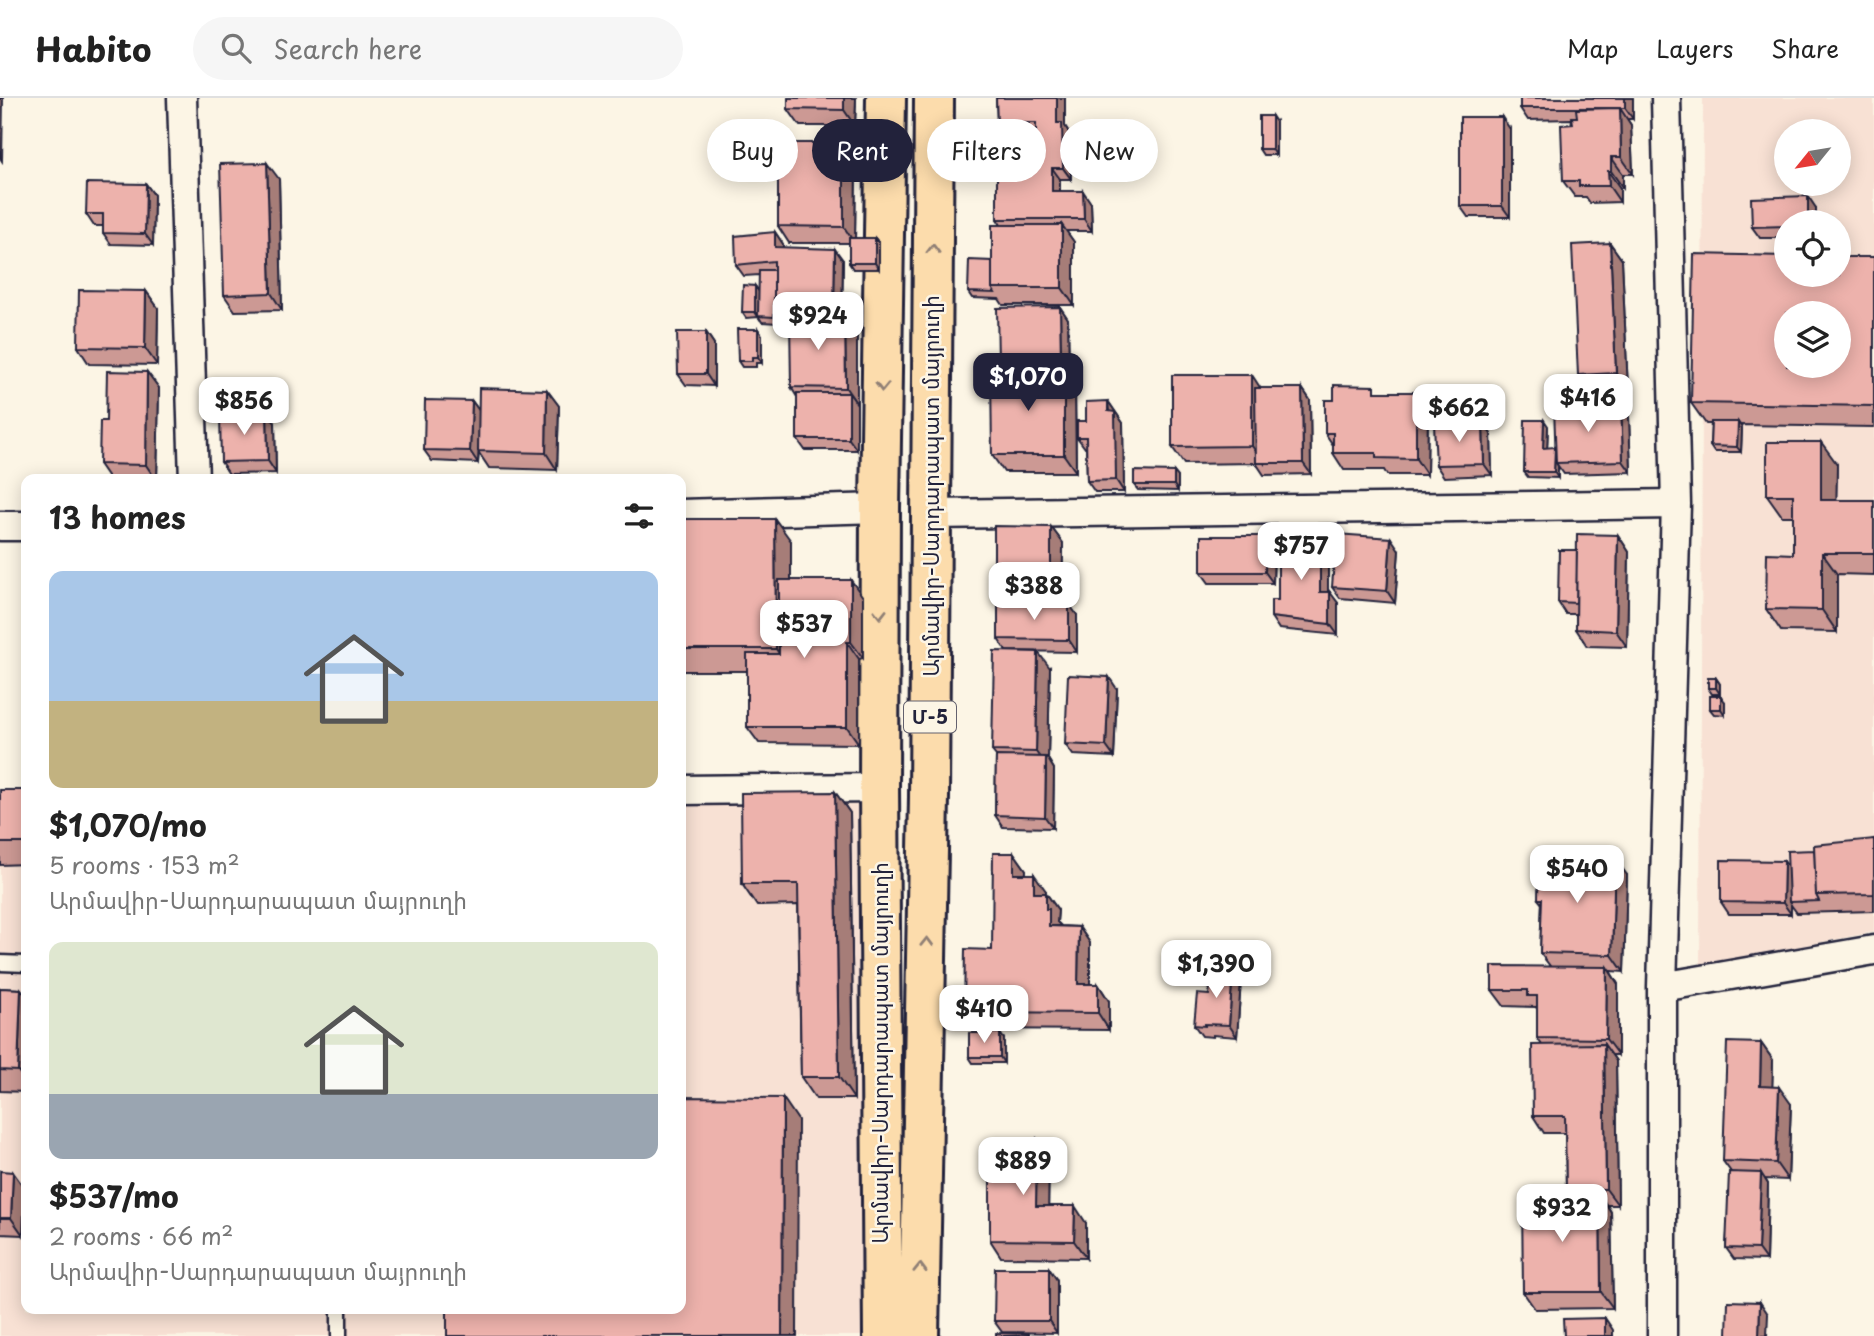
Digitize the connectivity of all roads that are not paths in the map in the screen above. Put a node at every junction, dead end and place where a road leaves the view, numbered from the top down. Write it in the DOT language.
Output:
graph roads {
  1 [pos="182,98"];
  2 [pos="886,98"];
  3 [pos="933,98"];
  4 [pos="1666,98"];
  5 [pos="194,474"];
  6 [pos="1676,504"];
  7 [pos="880,508"];
  8 [pos="686,514"];
  9 [pos="932,514"];
  10 [pos="0,526"];
  11 [pos="21,526"];
  12 [pos="879,788"];
  13 [pos="686,789"];
  14 [pos="1874,950"];
  15 [pos="0,963"];
  16 [pos="21,964"];
  17 [pos="1662,987"];
  18 [pos="340,1314"];
  19 [pos="339,1336"];
  20 [pos="883,1336"];
  21 [pos="919,1336"];
  22 [pos="1662,1336"];
  1 -- 5 [label="street"];
  2 -- 7 [label="highway, Արմավիր-Սարդարապատ մայրուղի / Մ-5, one-way"];
  9 -- 3 [label="highway, Արմավիր-Սարդարապատ մայրուղի / Մ-5, one-way"];
  4 -- 6 [label="street"];
  6 -- 9 [label="street"];
  6 -- 17 [label="street"];
  7 -- 8 [label="street"];
  7 -- 12 [label="highway, Արմավիր-Սարդարապատ մայրուղի / Մ-5, one-way"];
  21 -- 9 [label="highway, Արմավիր-Սարդարապատ մայրուղի / Մ-5, one-way"];
  10 -- 11 [label="street"];
  12 -- 13 [label="street"];
  12 -- 20 [label="highway, Արմավիր-Սարդարապատ մայրուղի / Մ-5"];
  14 -- 17 [label="street"];
  15 -- 16 [label="lane"];
  17 -- 22 [label="street"];
  18 -- 19 [label="lane"];
}
